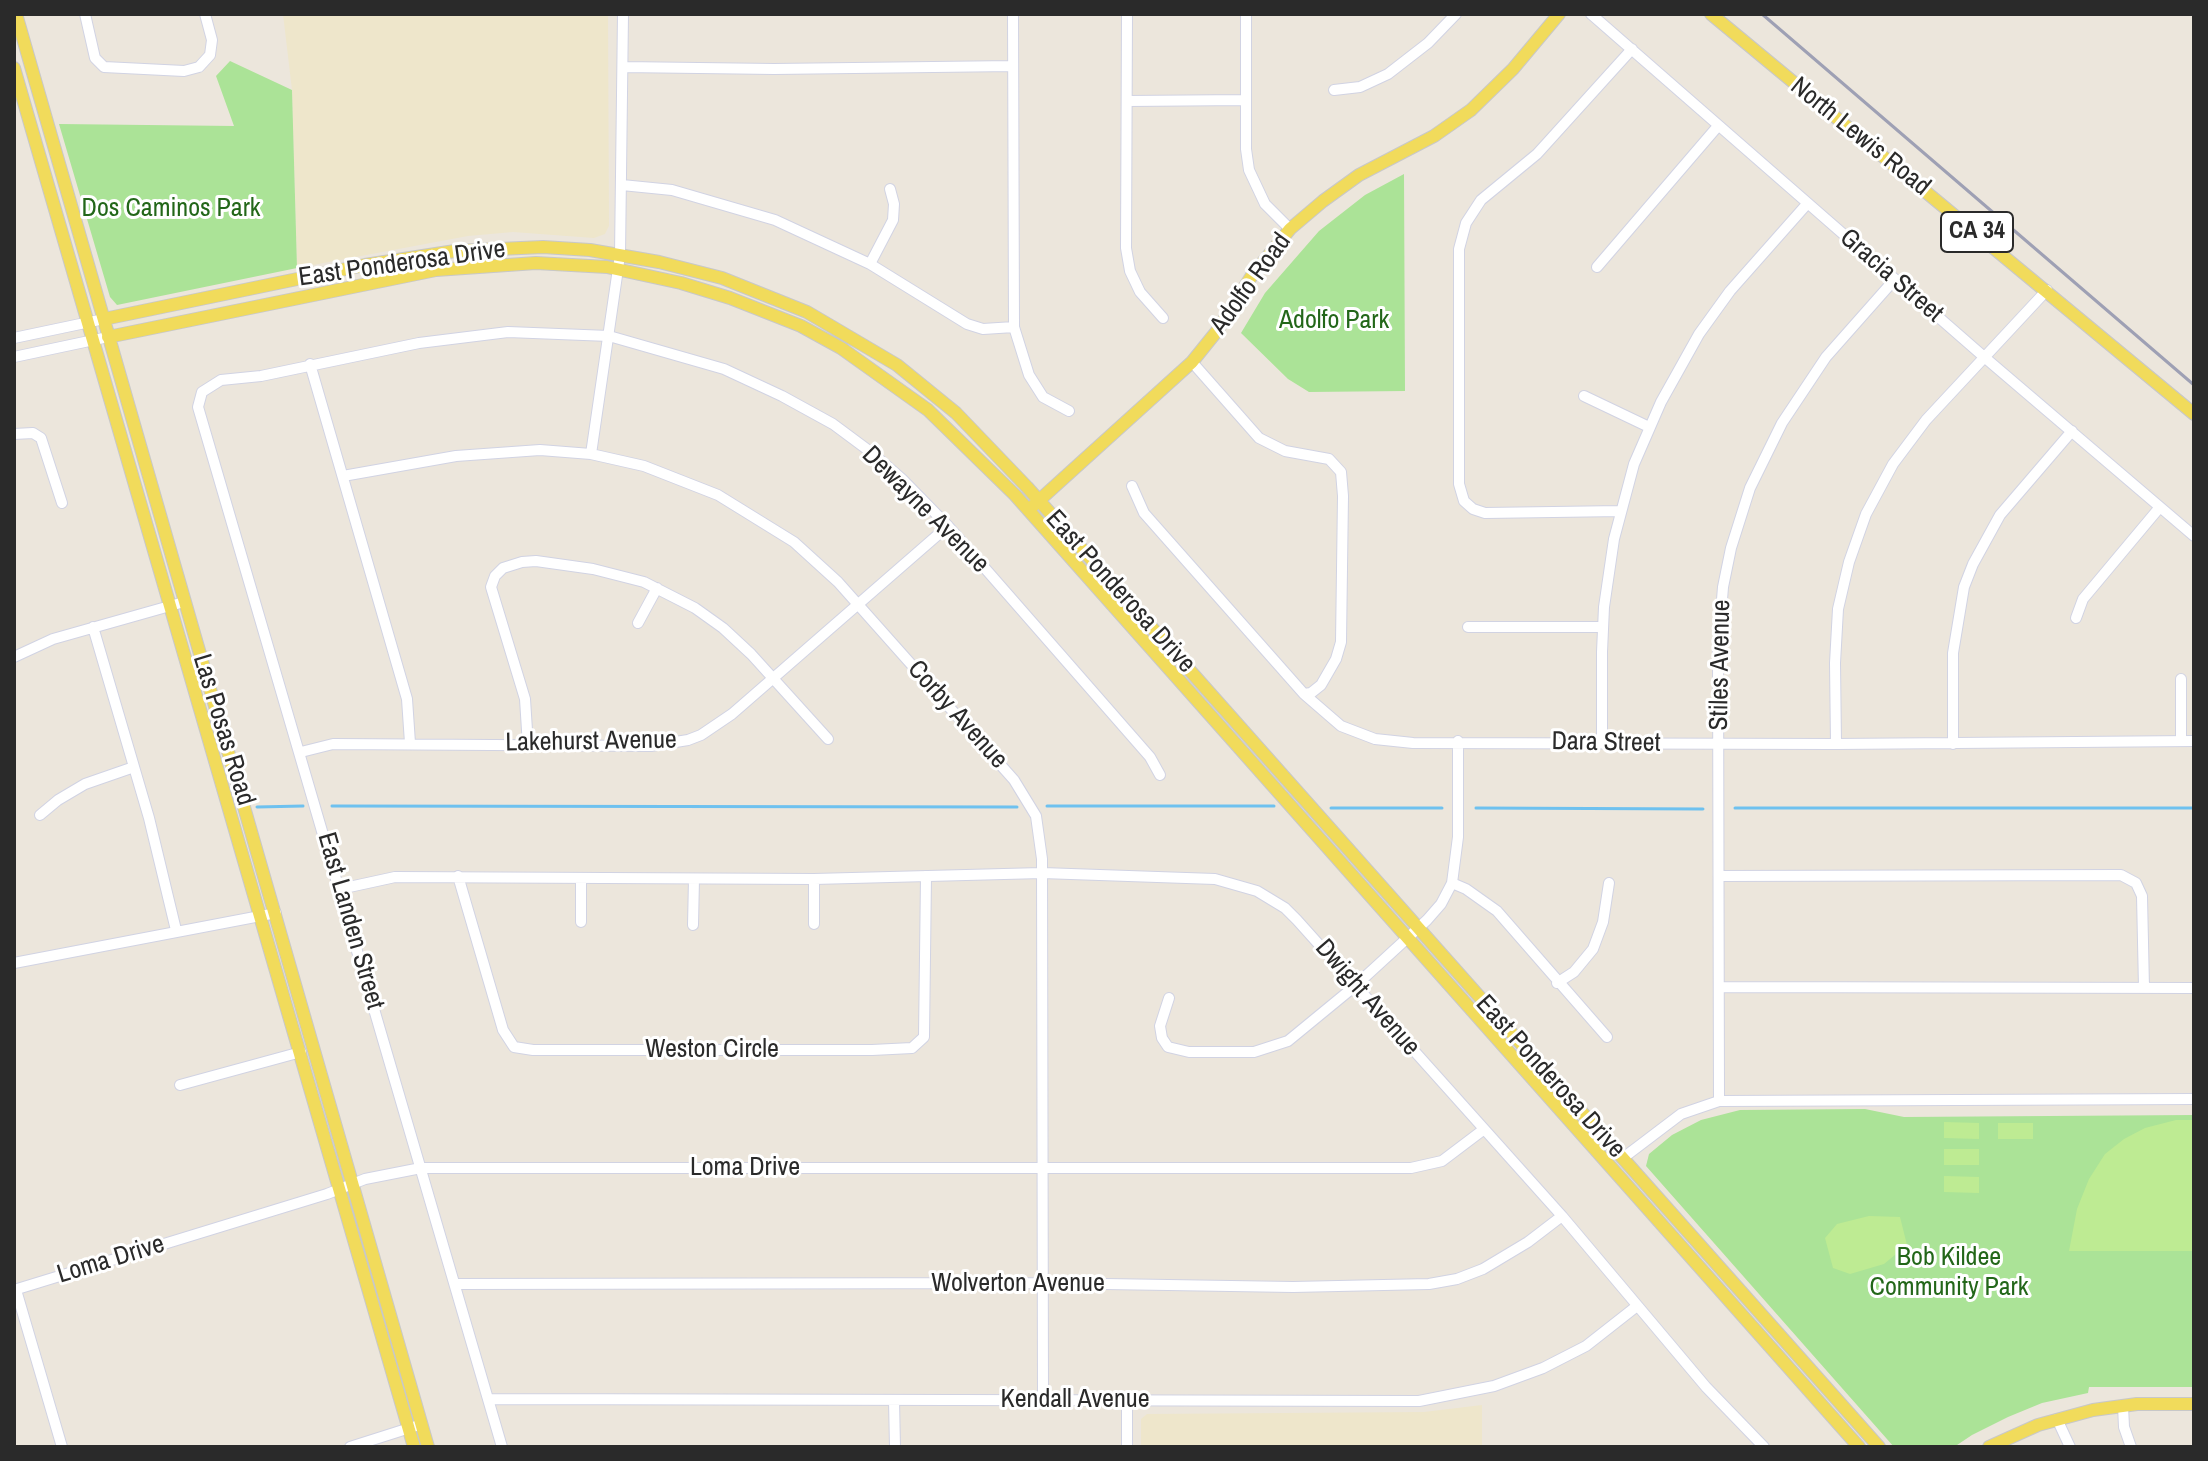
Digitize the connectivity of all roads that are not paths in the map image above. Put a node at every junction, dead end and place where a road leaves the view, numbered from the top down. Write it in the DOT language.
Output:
graph roads {
  1 [pos="16,14"];
  2 [pos="85,14"];
  3 [pos="205,14"];
  4 [pos="623,14"];
  5 [pos="1013,14"];
  6 [pos="1127,14"];
  7 [pos="1246,14"];
  8 [pos="1456,14"];
  9 [pos="1559,14"];
  10 [pos="1591,14"];
  11 [pos="1711,14"];
  12 [pos="1632,49"];
  13 [pos="1013,66"];
  14 [pos="623,67"];
  15 [pos="14,68"];
  16 [pos="1334,90"];
  17 [pos="23,98"];
  18 [pos="1246,100"];
  19 [pos="1127,101"];
  20 [pos="1718,126"];
  21 [pos="622,185"];
  22 [pos="66,188"];
  23 [pos="890,189"];
  24 [pos="1807,204"];
  25 [pos="1290,229"];
  26 [pos="620,255"];
  27 [pos="870,264"];
  28 [pos="1597,267"];
  29 [pos="619,269"];
  30 [pos="1895,279"];
  31 [pos="2047,290"];
  32 [pos="1163,318"];
  33 [pos="104,319"];
  34 [pos="88,323"];
  35 [pos="1014,327"];
  36 [pos="609,336"];
  37 [pos="108,337"];
  38 [pos="14,338"];
  39 [pos="93,340"];
  40 [pos="1983,356"];
  41 [pos="14,357"];
  42 [pos="1192,362"];
  43 [pos="310,364"];
  44 [pos="200,396"];
  45 [pos="1584,396"];
  46 [pos="1069,411"];
  47 [pos="2194,414"];
  48 [pos="1649,427"];
  49 [pos="2072,431"];
  50 [pos="14,434"];
  51 [pos="591,454"];
  52 [pos="343,476"];
  53 [pos="1132,486"];
  54 [pos="1039,500"];
  55 [pos="62,503"];
  56 [pos="2160,507"];
  57 [pos="1028,510"];
  58 [pos="1621,511"];
  59 [pos="948,526"];
  60 [pos="2194,536"];
  61 [pos="657,588"];
  62 [pos="184,602"];
  63 [pos="858,604"];
  64 [pos="169,606"];
  65 [pos="2076,618"];
  66 [pos="638,623"];
  67 [pos="93,627"];
  68 [pos="1468,627"];
  69 [pos="1602,627"];
  70 [pos="14,657"];
  71 [pos="774,679"];
  72 [pos="2181,679"];
  73 [pos="1304,694"];
  74 [pos="828,739"];
  75 [pos="1458,741"];
  76 [pos="2181,741"];
  77 [pos="2194,741"];
  78 [pos="410,743"];
  79 [pos="1602,743"];
  80 [pos="1719,744"];
  81 [pos="1836,744"];
  82 [pos="1953,744"];
  83 [pos="528,746"];
  84 [pos="301,752"];
  85 [pos="134,767"];
  86 [pos="1160,775"];
  87 [pos="40,815"];
  88 [pos="1042,873"];
  89 [pos="458,876"];
  90 [pos="926,876"];
  91 [pos="1719,876"];
  92 [pos="581,879"];
  93 [pos="694,879"];
  94 [pos="814,879"];
  95 [pos="1452,883"];
  96 [pos="1609,883"];
  97 [pos="340,889"];
  98 [pos="276,913"];
  99 [pos="260,916"];
  100 [pos="581,922"];
  101 [pos="814,924"];
  102 [pos="693,925"];
  103 [pos="1418,928"];
  104 [pos="176,930"];
  105 [pos="1407,938"];
  106 [pos="14,963"];
  107 [pos="1557,983"];
  108 [pos="1355,986"];
  109 [pos="1719,987"];
  110 [pos="2144,988"];
  111 [pos="2194,988"];
  112 [pos="1169,998"];
  113 [pos="1607,1037"];
  114 [pos="301,1052"];
  115 [pos="180,1085"];
  116 [pos="2194,1099"];
  117 [pos="1719,1101"];
  118 [pos="1483,1130"];
  119 [pos="1623,1158"];
  120 [pos="421,1168"];
  121 [pos="1611,1168"];
  122 [pos="1043,1169"];
  123 [pos="354,1183"];
  124 [pos="340,1189"];
  125 [pos="1562,1216"];
  126 [pos="1043,1283"];
  127 [pos="455,1284"];
  128 [pos="15,1290"];
  129 [pos="1637,1306"];
  130 [pos="488,1399"];
  131 [pos="1043,1399"];
  132 [pos="1127,1399"];
  133 [pos="894,1400"];
  134 [pos="2194,1404"];
  135 [pos="2123,1406"];
  136 [pos="2057,1419"];
  137 [pos="422,1425"];
  138 [pos="408,1429"];
  139 [pos="62,1447"];
  140 [pos="350,1447"];
  141 [pos="414,1447"];
  142 [pos="428,1447"];
  143 [pos="502,1447"];
  144 [pos="895,1447"];
  145 [pos="1127,1447"];
  146 [pos="1764,1447"];
  147 [pos="1859,1447"];
  148 [pos="1879,1447"];
  149 [pos="1989,1447"];
  150 [pos="2070,1447"];
  151 [pos="2131,1447"];
  1 -- 22 [label="main road, Las Posas Road"];
  2 -- 3 [label="street"];
  4 -- 14 [label="street"];
  5 -- 13 [label="street"];
  6 -- 19 [label="street"];
  7 -- 18 [label="street"];
  8 -- 16 [label="street"];
  9 -- 25 [label="main road, Adolfo Road"];
  10 -- 12 [label="street, Gracia Street"];
  11 -- 31 [label="main road, North Lewis Road / CA 34"];
  12 -- 20 [label="street, Gracia Street"];
  12 -- 58 [label="street"];
  13 -- 14 [label="street"];
  13 -- 35 [label="street"];
  14 -- 21 [label="street"];
  15 -- 17 [label="main road, Las Posas Road"];
  17 -- 22 [label="main road"];
  17 -- 34 [label="main road, Las Posas Road"];
  18 -- 19 [label="street"];
  18 -- 25 [label="street"];
  19 -- 32 [label="street"];
  20 -- 24 [label="street, Gracia Street"];
  20 -- 28 [label="street"];
  21 -- 26 [label="street"];
  21 -- 27 [label="street"];
  22 -- 33 [label="main road, Las Posas Road"];
  23 -- 27 [label="street"];
  24 -- 30 [label="street, Gracia Street"];
  24 -- 48 [label="street"];
  25 -- 42 [label="main road, Adolfo Road"];
  26 -- 29 [label="street"];
  26 -- 33 [label="main road, East Ponderosa Drive"];
  26 -- 54 [label="main road, East Ponderosa Drive"];
  27 -- 35 [label="street"];
  29 -- 36 [label="street"];
  29 -- 37 [label="main road, East Ponderosa Drive"];
  29 -- 57 [label="main road, East Ponderosa Drive"];
  30 -- 40 [label="street, Gracia Street"];
  30 -- 80 [label="street, Stiles Avenue"];
  31 -- 40 [label="street"];
  31 -- 47 [label="main road, North Lewis Road / CA 34"];
  33 -- 34 [label="street"];
  33 -- 37 [label="main road, Las Posas Road"];
  34 -- 38 [label="street"];
  34 -- 39 [label="main road, Las Posas Road"];
  35 -- 46 [label="street"];
  36 -- 43 [label="street, Dewayne Avenue"];
  36 -- 51 [label="street"];
  36 -- 59 [label="street, Dewayne Avenue"];
  37 -- 39 [label="street"];
  37 -- 62 [label="main road, Las Posas Road"];
  39 -- 41 [label="street"];
  39 -- 64 [label="main road, Las Posas Road"];
  40 -- 49 [label="street, Gracia Street"];
  40 -- 81 [label="street"];
  42 -- 54 [label="main road, Adolfo Road"];
  42 -- 73 [label="street"];
  43 -- 44 [label="street, Dewayne Avenue"];
  43 -- 52 [label="street"];
  44 -- 84 [label="street, East Landen Street"];
  45 -- 48 [label="street"];
  48 -- 58 [label="street"];
  49 -- 56 [label="street, Gracia Street"];
  49 -- 82 [label="street"];
  50 -- 55 [label="street"];
  51 -- 52 [label="street, Corby Avenue"];
  51 -- 63 [label="street, Corby Avenue"];
  52 -- 78 [label="street"];
  53 -- 73 [label="street, Dara Street"];
  54 -- 57 [label="main road, Adolfo Road"];
  54 -- 103 [label="main road, East Ponderosa Drive"];
  56 -- 60 [label="street, Gracia Street"];
  56 -- 65 [label="street"];
  57 -- 105 [label="main road, East Ponderosa Drive"];
  58 -- 69 [label="street"];
  59 -- 63 [label="street, Lakehurst Avenue"];
  59 -- 86 [label="street, Dewayne Avenue"];
  61 -- 66 [label="street"];
  61 -- 71 [label="street"];
  61 -- 83 [label="street"];
  62 -- 64 [label="street"];
  62 -- 98 [label="main road, Las Posas Road"];
  63 -- 71 [label="street, Lakehurst Avenue"];
  63 -- 88 [label="street, Corby Avenue"];
  64 -- 67 [label="street"];
  64 -- 99 [label="main road, Las Posas Road"];
  67 -- 70 [label="street"];
  67 -- 85 [label="street"];
  68 -- 69 [label="street"];
  69 -- 79 [label="street"];
  71 -- 74 [label="street"];
  71 -- 83 [label="street, Lakehurst Avenue"];
  72 -- 76 [label="street"];
  73 -- 75 [label="street, Dara Street"];
  75 -- 79 [label="street, Dara Street"];
  75 -- 95 [label="street"];
  76 -- 77 [label="street, Dara Street"];
  76 -- 82 [label="street, Dara Street"];
  78 -- 83 [label="street, Lakehurst Avenue"];
  78 -- 84 [label="street, Lakehurst Avenue"];
  79 -- 80 [label="street, Dara Street"];
  80 -- 81 [label="street, Dara Street"];
  80 -- 91 [label="street, Stiles Avenue"];
  81 -- 82 [label="street, Dara Street"];
  84 -- 97 [label="street, East Landen Street"];
  85 -- 87 [label="street"];
  85 -- 104 [label="street"];
  88 -- 90 [label="street, Dwight Avenue"];
  88 -- 108 [label="street, Dwight Avenue"];
  88 -- 122 [label="street, Corby Avenue"];
  89 -- 90 [label="street, Weston Circle"];
  89 -- 92 [label="street, Dwight Avenue"];
  89 -- 97 [label="street, Dwight Avenue"];
  90 -- 94 [label="street, Dwight Avenue"];
  91 -- 109 [label="street, Stiles Avenue"];
  91 -- 110 [label="street"];
  92 -- 93 [label="street, Dwight Avenue"];
  92 -- 100 [label="street"];
  93 -- 94 [label="street, Dwight Avenue"];
  93 -- 102 [label="street"];
  94 -- 101 [label="street"];
  95 -- 103 [label="street"];
  95 -- 107 [label="street"];
  96 -- 107 [label="street"];
  97 -- 120 [label="street, East Landen Street"];
  98 -- 99 [label="street"];
  98 -- 123 [label="main road, Las Posas Road"];
  99 -- 104 [label="street"];
  99 -- 114 [label="main road, Las Posas Road"];
  103 -- 105 [label="street"];
  103 -- 119 [label="main road, East Ponderosa Drive"];
  104 -- 106 [label="street"];
  105 -- 108 [label="street"];
  105 -- 121 [label="main road, East Ponderosa Drive"];
  107 -- 113 [label="street"];
  108 -- 112 [label="street"];
  108 -- 118 [label="street, Dwight Avenue"];
  109 -- 110 [label="street"];
  109 -- 117 [label="street, Stiles Avenue"];
  110 -- 111 [label="street"];
  114 -- 115 [label="street"];
  114 -- 124 [label="main road, Las Posas Road"];
  116 -- 117 [label="street"];
  117 -- 119 [label="street"];
  118 -- 122 [label="street, Loma Drive"];
  118 -- 125 [label="street, Dwight Avenue"];
  119 -- 121 [label="main road"];
  119 -- 148 [label="main road, East Ponderosa Drive"];
  120 -- 122 [label="street, Loma Drive"];
  120 -- 123 [label="street, Loma Drive"];
  120 -- 127 [label="street, East Landen Street"];
  121 -- 147 [label="main road, East Ponderosa Drive"];
  122 -- 126 [label="street, Corby Avenue"];
  123 -- 124 [label="street, Loma Drive"];
  123 -- 137 [label="main road, Las Posas Road"];
  124 -- 128 [label="street, Loma Drive"];
  124 -- 138 [label="main road, Las Posas Road"];
  125 -- 126 [label="street, Wolverton Avenue"];
  125 -- 129 [label="street, Dwight Avenue"];
  126 -- 127 [label="street, Wolverton Avenue"];
  126 -- 131 [label="street, Corby Avenue"];
  127 -- 130 [label="street, East Landen Street"];
  128 -- 139 [label="street"];
  129 -- 132 [label="street, Kendall Avenue"];
  129 -- 146 [label="street, Dwight Avenue"];
  130 -- 133 [label="street, Kendall Avenue"];
  130 -- 143 [label="street, East Landen Street"];
  131 -- 132 [label="street, Kendall Avenue"];
  131 -- 133 [label="street, Kendall Avenue"];
  132 -- 145 [label="street"];
  133 -- 144 [label="street"];
  134 -- 135 [label="main road"];
  135 -- 136 [label="main road"];
  135 -- 151 [label="street"];
  136 -- 149 [label="main road"];
  136 -- 150 [label="street"];
  137 -- 138 [label="street"];
  137 -- 142 [label="main road, Las Posas Road"];
  138 -- 140 [label="street"];
  138 -- 141 [label="main road, Las Posas Road"];
}
